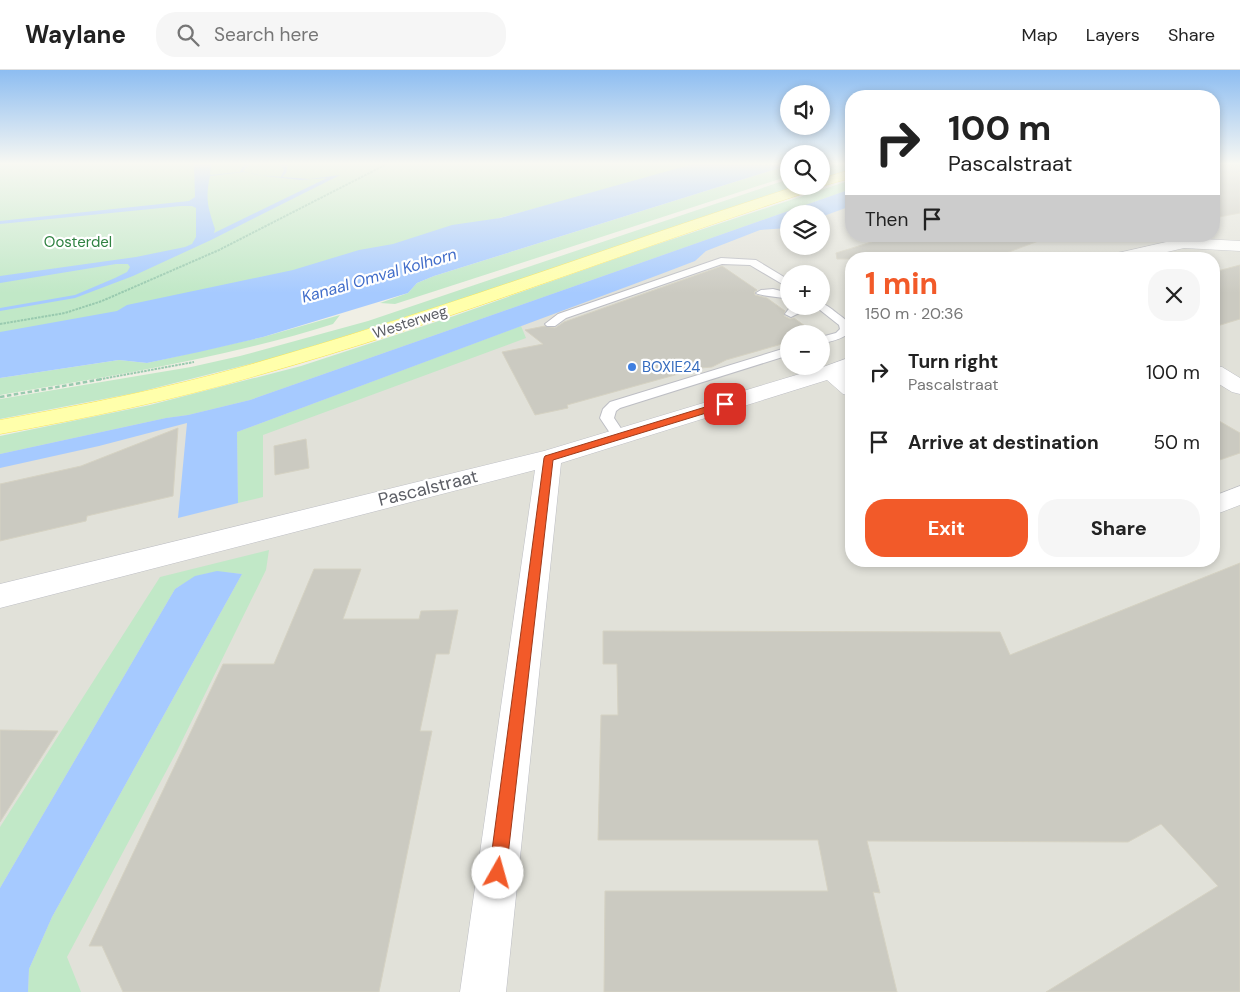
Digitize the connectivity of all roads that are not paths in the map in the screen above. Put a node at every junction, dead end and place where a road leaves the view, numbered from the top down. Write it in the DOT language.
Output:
graph roads {
  1 [pos="750,207"];
  2 [pos="1180,242"];
  3 [pos="1212,242"];
  4 [pos="1240,246"];
  5 [pos="1142,252"];
  6 [pos="780,279"];
  7 [pos="761,292"];
  8 [pos="780,294"];
  9 [pos="830,313"];
  10 [pos="845,318"];
  11 [pos="839,319"];
  12 [pos="550,324"];
  13 [pos="845,325"];
  14 [pos="845,331"];
  15 [pos="830,338"];
  16 [pos="780,353"];
  17 [pos="841,367"];
  18 [pos="1220,375"];
  19 [pos="1240,387"];
  20 [pos="0,427"];
  21 [pos="619,436"];
  22 [pos="549,458"];
  23 [pos="1240,495"];
  24 [pos="1220,503"];
  25 [pos="0,596"];
  26 [pos="483,992"];
  1 -- 20 [label="main road, Westerweg"];
  2 -- 5 [label="street"];
  3 -- 4 [label="street"];
  6 -- 12 [label="lane"];
  7 -- 8 [label="lane"];
  9 -- 11 [label="lane"];
  10 -- 11 [label="lane"];
  11 -- 13 [label="lane"];
  14 -- 15 [label="lane"];
  16 -- 21 [label="lane"];
  17 -- 21 [label="street, Pascalstraat"];
  18 -- 19 [label="street"];
  21 -- 22 [label="street, Pascalstraat"];
  22 -- 25 [label="street, Pascalstraat"];
  22 -- 26 [label="street"];
  23 -- 24 [label="street"];
}
